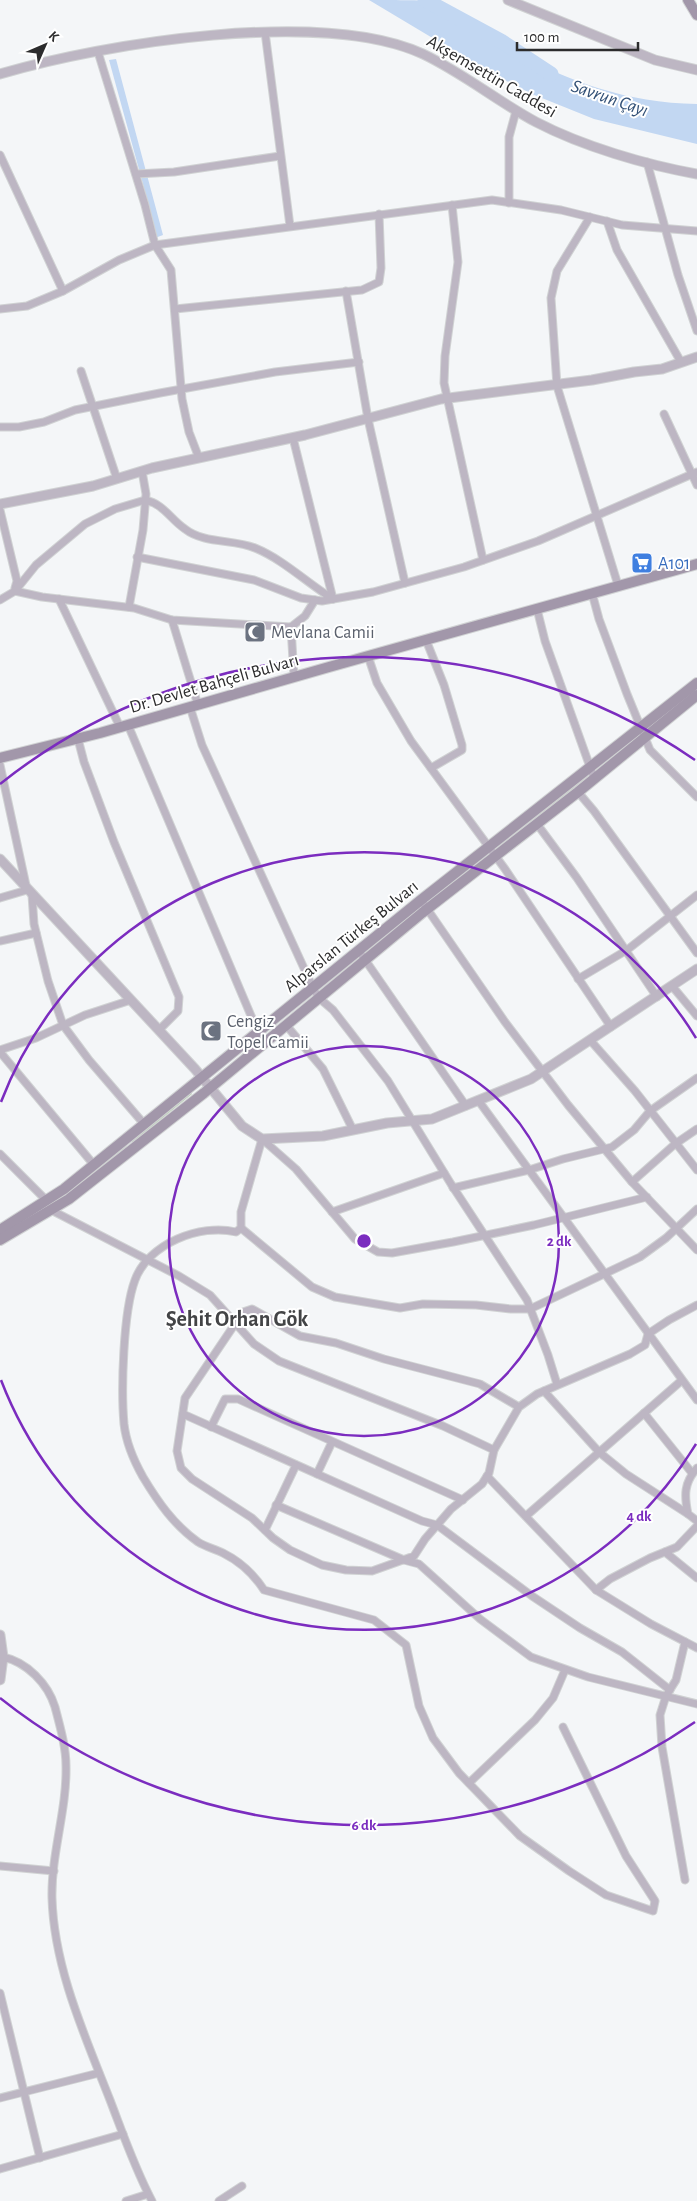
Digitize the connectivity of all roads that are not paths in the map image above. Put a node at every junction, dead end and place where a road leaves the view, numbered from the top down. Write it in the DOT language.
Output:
graph roads {
  1 [pos="508,0"];
  2 [pos="688,0"];
  3 [pos="697,15"];
  4 [pos="265,32"];
  5 [pos="98,52"];
  6 [pos="697,70"];
  7 [pos="0,74"];
  8 [pos="516,111"];
  9 [pos="0,155"];
  10 [pos="280,156"];
  11 [pos="648,162"];
  12 [pos="136,174"];
  13 [pos="697,174"];
  14 [pos="510,203"];
  15 [pos="452,205"];
  16 [pos="379,214"];
  17 [pos="590,217"];
  18 [pos="606,221"];
  19 [pos="290,226"];
  20 [pos="666,229"];
  21 [pos="697,231"];
  22 [pos="155,244"];
  23 [pos="63,291"];
  24 [pos="346,291"];
  25 [pos="0,309"];
  26 [pos="175,309"];
  27 [pos="697,331"];
  28 [pos="697,357"];
  29 [pos="359,362"];
  30 [pos="681,362"];
  31 [pos="81,371"];
  32 [pos="557,386"];
  33 [pos="181,390"];
  34 [pos="448,398"];
  35 [pos="94,406"];
  36 [pos="664,414"];
  37 [pos="368,420"];
  38 [pos="0,427"];
  39 [pos="293,438"];
  40 [pos="199,458"];
  41 [pos="142,471"];
  42 [pos="694,473"];
  43 [pos="117,479"];
  44 [pos="697,485"];
  45 [pos="145,500"];
  46 [pos="0,504"];
  47 [pos="0,510"];
  48 [pos="596,515"];
  49 [pos="138,558"];
  50 [pos="483,560"];
  51 [pos="697,564"];
  52 [pos="405,583"];
  53 [pos="618,585"];
  54 [pos="15,591"];
  55 [pos="592,593"];
  56 [pos="59,599"];
  57 [pos="333,599"];
  58 [pos="0,600"];
  59 [pos="314,600"];
  60 [pos="129,607"];
  61 [pos="537,609"];
  62 [pos="172,620"];
  63 [pos="292,627"];
  64 [pos="426,640"];
  65 [pos="368,656"];
  66 [pos="294,677"];
  67 [pos="697,683"];
  68 [pos="697,694"];
  69 [pos="194,706"];
  70 [pos="124,726"];
  71 [pos="644,732"];
  72 [pos="78,739"];
  73 [pos="0,758"];
  74 [pos="0,764"];
  75 [pos="431,768"];
  76 [pos="592,773"];
  77 [pos="578,792"];
  78 [pos="697,797"];
  79 [pos="537,824"];
  80 [pos="492,852"];
  81 [pos="0,859"];
  82 [pos="30,892"];
  83 [pos="697,895"];
  84 [pos="0,898"];
  85 [pos="422,900"];
  86 [pos="427,909"];
  87 [pos="671,917"];
  88 [pos="36,932"];
  89 [pos="0,941"];
  90 [pos="627,950"];
  91 [pos="359,951"];
  92 [pos="697,953"];
  93 [pos="365,961"];
  94 [pos="697,969"];
  95 [pos="578,979"];
  96 [pos="672,986"];
  97 [pos="313,988"];
  98 [pos="657,996"];
  99 [pos="319,998"];
  100 [pos="131,1000"];
  101 [pos="697,1016"];
  102 [pos="63,1025"];
  103 [pos="286,1025"];
  104 [pos="611,1027"];
  105 [pos="159,1030"];
  106 [pos="259,1033"];
  107 [pos="590,1040"];
  108 [pos="263,1044"];
  109 [pos="0,1051"];
  110 [pos="542,1072"];
  111 [pos="202,1078"];
  112 [pos="697,1078"];
  113 [pos="210,1087"];
  114 [pos="478,1100"];
  115 [pos="466,1106"];
  116 [pos="650,1111"];
  117 [pos="412,1121"];
  118 [pos="144,1124"];
  119 [pos="353,1130"];
  120 [pos="697,1130"];
  121 [pos="262,1139"];
  122 [pos="675,1144"];
  123 [pos="603,1148"];
  124 [pos="0,1154"];
  125 [pos="94,1165"];
  126 [pos="529,1170"];
  127 [pos="697,1170"];
  128 [pos="444,1174"];
  129 [pos="632,1182"];
  130 [pos="453,1188"];
  131 [pos="647,1198"];
  132 [pos="49,1205"];
  133 [pos="697,1209"];
  134 [pos="332,1212"];
  135 [pos="564,1218"];
  136 [pos="241,1228"];
  137 [pos="677,1228"];
  138 [pos="0,1230"];
  139 [pos="484,1234"];
  140 [pos="0,1240"];
  141 [pos="697,1250"];
  142 [pos="146,1260"];
  143 [pos="605,1272"];
  144 [pos="696,1307"];
  145 [pos="530,1309"];
  146 [pos="234,1324"];
  147 [pos="648,1334"];
  148 [pos="681,1380"];
  149 [pos="557,1384"];
  150 [pos="544,1391"];
  151 [pos="697,1400"];
  152 [pos="519,1407"];
  153 [pos="644,1413"];
  154 [pos="183,1414"];
  155 [pos="211,1427"];
  156 [pos="332,1442"];
  157 [pos="494,1450"];
  158 [pos="599,1452"];
  159 [pos="296,1465"];
  160 [pos="695,1471"];
  161 [pos="317,1474"];
  162 [pos="487,1476"];
  163 [pos="463,1500"];
  164 [pos="276,1505"];
  165 [pos="688,1514"];
  166 [pos="526,1516"];
  167 [pos="697,1521"];
  168 [pos="437,1525"];
  169 [pos="697,1526"];
  170 [pos="265,1530"];
  171 [pos="665,1552"];
  172 [pos="404,1560"];
  173 [pos="697,1578"];
  174 [pos="596,1590"];
  175 [pos="0,1635"];
  176 [pos="685,1642"];
  177 [pos="697,1648"];
  178 [pos="3,1657"];
  179 [pos="566,1670"];
  180 [pos="0,1680"];
  181 [pos="668,1693"];
  182 [pos="697,1704"];
  183 [pos="563,1727"];
  184 [pos="469,1783"];
  185 [pos="0,1866"];
  186 [pos="54,1871"];
  187 [pos="684,1880"];
  188 [pos="0,1993"];
  189 [pos="99,2073"];
  190 [pos="24,2093"];
  191 [pos="0,2098"];
  192 [pos="123,2134"];
  193 [pos="40,2158"];
  194 [pos="0,2169"];
  195 [pos="242,2186"];
  196 [pos="150,2198"];
  197 [pos="126,2201"];
  198 [pos="219,2201"];
  1 -- 6 [label="street"];
  2 -- 3 [label="main road"];
  4 -- 5 [label="street, Akşemsettin Caddesi"];
  4 -- 8 [label="street, Akşemsettin Caddesi"];
  4 -- 10 [label="street"];
  5 -- 7 [label="street, Akşemsettin Caddesi"];
  5 -- 12 [label="street"];
  8 -- 11 [label="street, Akşemsettin Caddesi"];
  8 -- 14 [label="street"];
  9 -- 23 [label="street"];
  10 -- 12 [label="street"];
  10 -- 19 [label="street"];
  11 -- 13 [label="street, Akşemsettin Caddesi"];
  11 -- 20 [label="street"];
  12 -- 22 [label="street"];
  14 -- 15 [label="street"];
  14 -- 17 [label="street"];
  15 -- 16 [label="street"];
  15 -- 34 [label="street"];
  16 -- 19 [label="street"];
  16 -- 24 [label="street"];
  17 -- 18 [label="street"];
  17 -- 32 [label="street"];
  18 -- 20 [label="street"];
  18 -- 30 [label="street"];
  19 -- 22 [label="street"];
  20 -- 21 [label="street"];
  20 -- 27 [label="street"];
  22 -- 23 [label="street"];
  22 -- 26 [label="street"];
  23 -- 25 [label="street"];
  24 -- 26 [label="street"];
  24 -- 29 [label="street"];
  26 -- 33 [label="street"];
  28 -- 30 [label="street"];
  29 -- 33 [label="street"];
  29 -- 37 [label="street"];
  30 -- 32 [label="street"];
  31 -- 35 [label="street"];
  32 -- 34 [label="street"];
  32 -- 48 [label="street"];
  33 -- 35 [label="street"];
  33 -- 40 [label="street"];
  34 -- 37 [label="street"];
  34 -- 50 [label="street"];
  35 -- 38 [label="street"];
  35 -- 43 [label="street"];
  36 -- 42 [label="street"];
  37 -- 39 [label="street"];
  37 -- 52 [label="street"];
  39 -- 40 [label="street"];
  39 -- 57 [label="street"];
  40 -- 41 [label="street"];
  41 -- 43 [label="street"];
  41 -- 45 [label="street"];
  42 -- 44 [label="street"];
  42 -- 48 [label="street"];
  43 -- 46 [label="street"];
  45 -- 49 [label="street"];
  45 -- 54 [label="street"];
  45 -- 57 [label="street"];
  47 -- 54 [label="street"];
  48 -- 50 [label="street"];
  48 -- 53 [label="street"];
  49 -- 59 [label="street"];
  49 -- 60 [label="street"];
  50 -- 52 [label="street"];
  51 -- 53 [label="main road, Dr. Devlet Bahçeli Bulvarı"];
  52 -- 57 [label="street"];
  53 -- 55 [label="main road, Dr. Devlet Bahçeli Bulvarı"];
  54 -- 56 [label="street"];
  54 -- 58 [label="street"];
  55 -- 61 [label="main road, Dr. Devlet Bahçeli Bulvarı"];
  55 -- 71 [label="street"];
  56 -- 60 [label="street"];
  56 -- 70 [label="street"];
  57 -- 59 [label="street"];
  59 -- 63 [label="street"];
  60 -- 62 [label="street"];
  61 -- 64 [label="main road, Dr. Devlet Bahçeli Bulvarı"];
  61 -- 76 [label="street"];
  62 -- 63 [label="street"];
  62 -- 69 [label="street"];
  63 -- 66 [label="street"];
  64 -- 65 [label="main road, Dr. Devlet Bahçeli Bulvarı"];
  64 -- 75 [label="street"];
  65 -- 66 [label="main road, Dr. Devlet Bahçeli Bulvarı"];
  65 -- 75 [label="street"];
  66 -- 69 [label="main road, Dr. Devlet Bahçeli Bulvarı"];
  67 -- 71 [label="main road, Alparslan Türkeş Bulvarı"];
  68 -- 71 [label="main road, Alparslan Türkeş Bulvarı"];
  69 -- 70 [label="main road, Dr. Devlet Bahçeli Bulvarı"];
  69 -- 97 [label="street"];
  70 -- 72 [label="main road, Dr. Devlet Bahçeli Bulvarı"];
  70 -- 106 [label="street"];
  71 -- 76 [label="main road, Alparslan Türkeş Bulvarı"];
  71 -- 78 [label="street"];
  72 -- 73 [label="main road, Dr. Devlet Bahçeli Bulvarı"];
  72 -- 105 [label="street"];
  74 -- 82 [label="street"];
  75 -- 80 [label="street"];
  76 -- 77 [label="main road, Alparslan Türkeş Bulvarı"];
  76 -- 80 [label="main road, Alparslan Türkeş Bulvarı"];
  77 -- 79 [label="main road, Alparslan Türkeş Bulvarı"];
  77 -- 87 [label="street"];
  79 -- 80 [label="main road, Alparslan Türkeş Bulvarı"];
  79 -- 90 [label="street"];
  80 -- 85 [label="main road, Alparslan Türkeş Bulvarı"];
  80 -- 86 [label="main road, Alparslan Türkeş Bulvarı"];
  80 -- 95 [label="street"];
  81 -- 82 [label="street"];
  82 -- 84 [label="street"];
  82 -- 88 [label="street"];
  82 -- 100 [label="street"];
  83 -- 87 [label="street"];
  85 -- 86 [label="street"];
  85 -- 91 [label="main road, Alparslan Türkeş Bulvarı"];
  86 -- 93 [label="main road, Alparslan Türkeş Bulvarı"];
  86 -- 110 [label="street"];
  87 -- 90 [label="street"];
  87 -- 92 [label="street"];
  88 -- 89 [label="street"];
  88 -- 102 [label="street"];
  90 -- 95 [label="street"];
  90 -- 98 [label="street"];
  91 -- 93 [label="street"];
  91 -- 97 [label="main road, Alparslan Türkeş Bulvarı"];
  93 -- 99 [label="main road, Alparslan Türkeş Bulvarı"];
  93 -- 115 [label="street"];
  94 -- 96 [label="street"];
  95 -- 104 [label="street"];
  96 -- 98 [label="street"];
  96 -- 101 [label="street"];
  97 -- 99 [label="street"];
  97 -- 106 [label="main road, Alparslan Türkeş Bulvarı"];
  98 -- 104 [label="street"];
  99 -- 103 [label="main road, Alparslan Türkeş Bulvarı"];
  99 -- 117 [label="street"];
  100 -- 102 [label="street"];
  100 -- 105 [label="street"];
  102 -- 109 [label="street"];
  102 -- 118 [label="street"];
  103 -- 108 [label="main road, Alparslan Türkeş Bulvarı"];
  103 -- 119 [label="street"];
  104 -- 107 [label="street"];
  105 -- 111 [label="street"];
  106 -- 108 [label="street"];
  106 -- 111 [label="main road, Alparslan Türkeş Bulvarı"];
  107 -- 110 [label="street"];
  107 -- 116 [label="street"];
  108 -- 113 [label="main road, Alparslan Türkeş Bulvarı"];
  109 -- 125 [label="street"];
  110 -- 114 [label="street"];
  110 -- 123 [label="street"];
  111 -- 113 [label="street"];
  111 -- 118 [label="main road, Alparslan Türkeş Bulvarı"];
  112 -- 116 [label="street"];
  113 -- 121 [label="street"];
  113 -- 132 [label="main road, Alparslan Türkeş Bulvarı"];
  114 -- 115 [label="street"];
  114 -- 126 [label="street"];
  115 -- 117 [label="street"];
  116 -- 122 [label="street"];
  116 -- 123 [label="street"];
  117 -- 119 [label="street"];
  117 -- 128 [label="street"];
  118 -- 125 [label="main road, Alparslan Türkeş Bulvarı"];
  119 -- 121 [label="street"];
  120 -- 122 [label="street"];
  121 -- 134 [label="street"];
  121 -- 136 [label="street"];
  122 -- 127 [label="street"];
  122 -- 129 [label="street"];
  123 -- 126 [label="street"];
  123 -- 129 [label="street"];
  124 -- 132 [label="street"];
  125 -- 132 [label="main road, Alparslan Türkeş Bulvarı"];
  126 -- 130 [label="street"];
  126 -- 135 [label="street"];
  128 -- 130 [label="street"];
  128 -- 134 [label="street"];
  129 -- 131 [label="street"];
  130 -- 139 [label="street"];
  131 -- 135 [label="street"];
  131 -- 137 [label="street"];
  132 -- 138 [label="main road, Alparslan Türkeş Bulvarı"];
  132 -- 140 [label="main road, Alparslan Türkeş Bulvarı"];
  132 -- 142 [label="street"];
  133 -- 137 [label="street"];
  134 -- 139 [label="street"];
  135 -- 139 [label="street"];
  135 -- 143 [label="street"];
  136 -- 142 [label="street"];
  136 -- 145 [label="street"];
  137 -- 141 [label="street"];
  137 -- 143 [label="street"];
  139 -- 145 [label="street"];
  142 -- 146 [label="street"];
  142 -- 184 [label="street"];
  143 -- 145 [label="street"];
  143 -- 147 [label="street"];
  144 -- 147 [label="street"];
  145 -- 149 [label="street"];
  146 -- 152 [label="street"];
  146 -- 154 [label="street"];
  146 -- 157 [label="street"];
  147 -- 148 [label="street"];
  147 -- 149 [label="street"];
  148 -- 151 [label="street"];
  148 -- 153 [label="street"];
  149 -- 150 [label="street"];
  150 -- 152 [label="street"];
  150 -- 158 [label="street"];
  152 -- 157 [label="street"];
  153 -- 158 [label="street"];
  153 -- 160 [label="street"];
  154 -- 155 [label="street"];
  154 -- 170 [label="street"];
  155 -- 156 [label="street"];
  155 -- 159 [label="street"];
  156 -- 161 [label="street"];
  156 -- 163 [label="street"];
  157 -- 162 [label="street"];
  158 -- 165 [label="street"];
  158 -- 166 [label="street"];
  159 -- 161 [label="street"];
  159 -- 164 [label="street"];
  160 -- 165 [label="street"];
  161 -- 168 [label="street"];
  162 -- 163 [label="street"];
  162 -- 166 [label="street"];
  163 -- 168 [label="street"];
  164 -- 170 [label="street"];
  164 -- 172 [label="street"];
  165 -- 167 [label="street"];
  166 -- 174 [label="street"];
  168 -- 172 [label="street"];
  168 -- 181 [label="street"];
  169 -- 171 [label="street"];
  170 -- 172 [label="street"];
  171 -- 173 [label="street"];
  171 -- 174 [label="street"];
  172 -- 179 [label="street"];
  174 -- 176 [label="street"];
  175 -- 178 [label="street"];
  176 -- 177 [label="street"];
  176 -- 181 [label="street"];
  178 -- 180 [label="street"];
  178 -- 186 [label="street"];
  179 -- 181 [label="street"];
  179 -- 184 [label="street"];
  181 -- 182 [label="street"];
  181 -- 187 [label="street"];
  183 -- 184 [label="street"];
  185 -- 186 [label="street"];
  186 -- 189 [label="street"];
  188 -- 190 [label="street"];
  189 -- 190 [label="street"];
  189 -- 192 [label="street"];
  190 -- 191 [label="street"];
  190 -- 193 [label="street"];
  192 -- 193 [label="street"];
  192 -- 196 [label="street"];
  193 -- 194 [label="street"];
  195 -- 198 [label="street"];
  196 -- 197 [label="street"];
}
